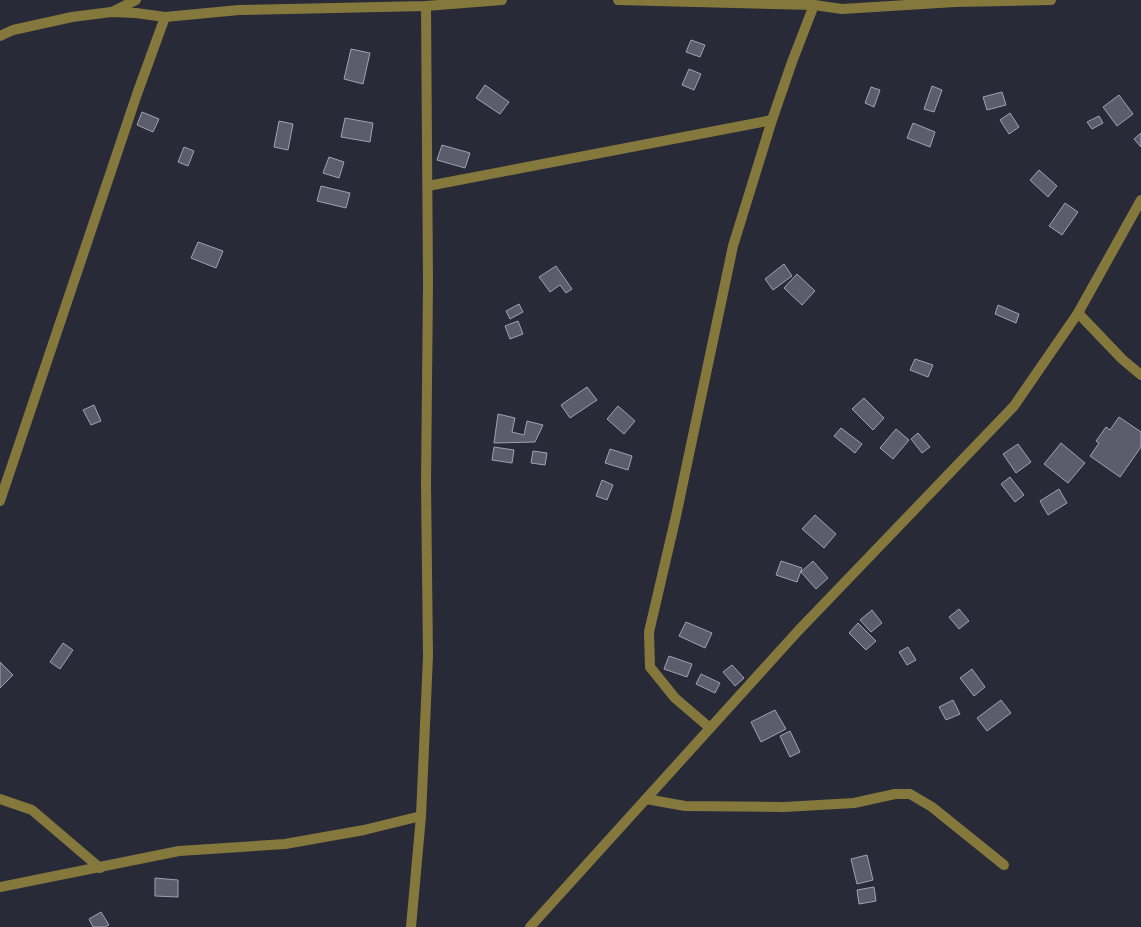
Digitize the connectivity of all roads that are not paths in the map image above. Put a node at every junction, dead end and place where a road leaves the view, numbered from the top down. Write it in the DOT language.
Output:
graph roads {
  1 [pos="136,0"];
  2 [pos="502,0"];
  3 [pos="618,0"];
  4 [pos="852,0"];
  5 [pos="1051,0"];
  6 [pos="814,5"];
  7 [pos="426,6"];
  8 [pos="842,9"];
  9 [pos="111,12"];
  10 [pos="165,17"];
  11 [pos="0,36"];
  12 [pos="772,120"];
  13 [pos="428,186"];
  14 [pos="1141,200"];
  15 [pos="1078,313"];
  16 [pos="1141,375"];
  17 [pos="0,500"];
  18 [pos="710,728"];
  19 [pos="0,799"];
  20 [pos="646,799"];
  21 [pos="421,816"];
  22 [pos="1004,865"];
  23 [pos="100,868"];
  24 [pos="0,887"];
  25 [pos="411,927"];
  26 [pos="530,927"];
  1 -- 9 [label="street"];
  2 -- 7 [label="street"];
  3 -- 6 [label="street"];
  4 -- 8 [label="street"];
  5 -- 8 [label="street"];
  6 -- 8 [label="street"];
  6 -- 12 [label="street"];
  7 -- 10 [label="street"];
  7 -- 13 [label="street"];
  9 -- 10 [label="street"];
  9 -- 11 [label="street"];
  10 -- 17 [label="street"];
  12 -- 13 [label="street"];
  12 -- 18 [label="street"];
  13 -- 21 [label="street"];
  14 -- 15 [label="street"];
  15 -- 16 [label="street"];
  15 -- 18 [label="street"];
  18 -- 20 [label="street"];
  19 -- 23 [label="street"];
  20 -- 22 [label="street"];
  20 -- 26 [label="street"];
  21 -- 23 [label="street"];
  21 -- 25 [label="street"];
  23 -- 24 [label="street"];
}
